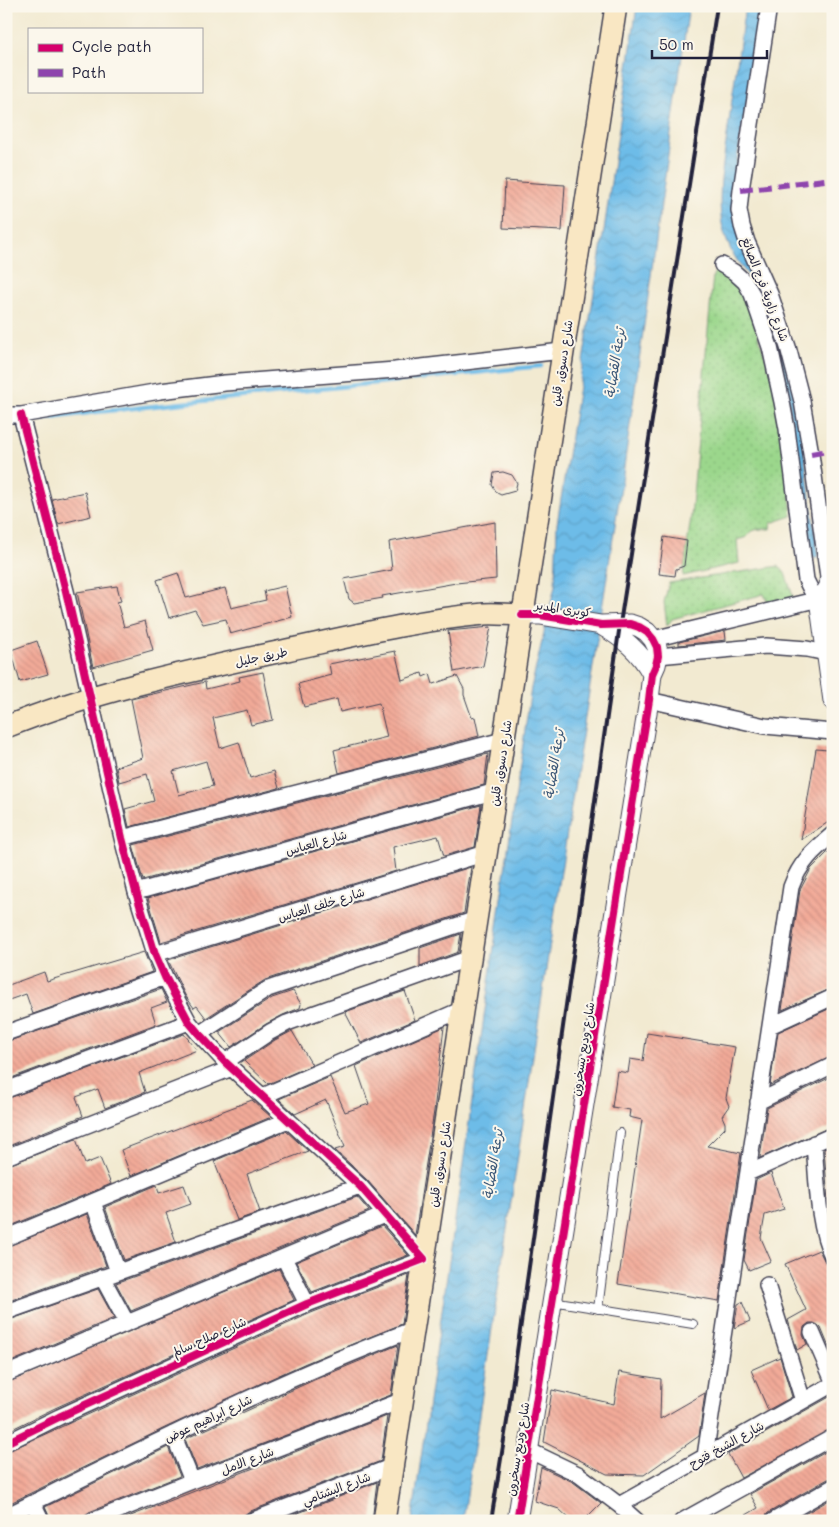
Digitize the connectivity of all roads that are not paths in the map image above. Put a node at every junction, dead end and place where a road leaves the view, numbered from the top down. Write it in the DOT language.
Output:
graph roads {
  1 [pos="616,6"];
  2 [pos="769,6"];
  3 [pos="722,265"];
  4 [pos="562,351"];
  5 [pos="14,415"];
  6 [pos="819,599"];
  7 [pos="531,615"];
  8 [pos="601,625"];
  9 [pos="826,653"];
  10 [pos="654,656"];
  11 [pos="91,697"];
  12 [pos="649,700"];
  13 [pos="833,700"];
  14 [pos="6,727"];
  15 [pos="833,732"];
  16 [pos="504,740"];
  17 [pos="496,791"];
  18 [pos="833,834"];
  19 [pos="122,838"];
  20 [pos="486,853"];
  21 [pos="136,892"];
  22 [pos="476,919"];
  23 [pos="155,954"];
  24 [pos="470,958"];
  25 [pos="165,977"];
  26 [pos="833,997"];
  27 [pos="463,1009"];
  28 [pos="189,1022"];
  29 [pos="770,1026"];
  30 [pos="6,1033"];
  31 [pos="199,1034"];
  32 [pos="228,1065"];
  33 [pos="833,1065"];
  34 [pos="6,1090"];
  35 [pos="263,1096"];
  36 [pos="758,1102"];
  37 [pos="288,1120"];
  38 [pos="620,1133"];
  39 [pos="833,1135"];
  40 [pos="814,1143"];
  41 [pos="6,1158"];
  42 [pos="748,1173"];
  43 [pos="360,1186"];
  44 [pos="833,1187"];
  45 [pos="819,1193"];
  46 [pos="93,1202"];
  47 [pos="384,1215"];
  48 [pos="6,1238"];
  49 [pos="284,1258"];
  50 [pos="833,1258"];
  51 [pos="424,1259"];
  52 [pos="118,1272"];
  53 [pos="102,1277"];
  54 [pos="767,1285"];
  55 [pos="552,1301"];
  56 [pos="308,1304"];
  57 [pos="598,1309"];
  58 [pos="6,1312"];
  59 [pos="127,1324"];
  60 [pos="693,1324"];
  61 [pos="414,1329"];
  62 [pos="812,1332"];
  63 [pos="6,1374"];
  64 [pos="833,1383"];
  65 [pos="403,1400"];
  66 [pos="803,1401"];
  67 [pos="173,1434"];
  68 [pos="833,1437"];
  69 [pos="6,1443"];
  70 [pos="528,1450"];
  71 [pos="705,1456"];
  72 [pos="393,1466"];
  73 [pos="192,1481"];
  74 [pos="833,1487"];
  75 [pos="33,1503"];
  76 [pos="619,1505"];
  77 [pos="6,1516"];
  78 [pos="42,1521"];
  79 [pos="92,1521"];
  80 [pos="251,1521"];
  81 [pos="384,1521"];
  82 [pos="517,1521"];
  83 [pos="637,1521"];
  84 [pos="682,1521"];
  85 [pos="773,1521"];
  1 -- 4 [label="main road, شارع دسوق, قلين"];
  2 -- 6 [label="street, شارع زاوية فرج الصائغ"];
  3 -- 6 [label="street, شارع زاوية فرج الصائغ"];
  4 -- 5 [label="street"];
  4 -- 7 [label="main road, شارع دسوق, قلين"];
  5 -- 11 [label="street"];
  6 -- 9 [label="street, شارع زاوية فرج الصائغ"];
  6 -- 10 [label="street"];
  7 -- 8 [label="street, كوبرى المدير"];
  7 -- 11 [label="main road, طريق جليل"];
  7 -- 16 [label="main road, شارع دسوق, قلين"];
  8 -- 10 [label="street"];
  8 -- 10 [label="street"];
  9 -- 10 [label="street"];
  9 -- 13 [label="street, شارع زاوية فرج الصائغ"];
  10 -- 12 [label="street, شارع وديع بسخرون"];
  11 -- 14 [label="main road, طريق جليل"];
  11 -- 19 [label="street"];
  12 -- 15 [label="street"];
  12 -- 55 [label="street, شارع وديع بسخرون"];
  16 -- 17 [label="main road, شارع دسوق, قلين"];
  16 -- 19 [label="street"];
  17 -- 20 [label="main road, شارع دسوق, قلين"];
  17 -- 21 [label="street, شارع العباس"];
  18 -- 29 [label="street"];
  19 -- 21 [label="street"];
  20 -- 22 [label="main road, شارع دسوق, قلين"];
  20 -- 23 [label="street, شارع خلف العباس"];
  21 -- 23 [label="street"];
  22 -- 24 [label="main road, شارع دسوق, قلين"];
  22 -- 31 [label="street"];
  23 -- 25 [label="street"];
  24 -- 27 [label="main road, شارع دسوق, قلين"];
  24 -- 32 [label="street"];
  25 -- 28 [label="street"];
  25 -- 30 [label="street"];
  26 -- 29 [label="street"];
  27 -- 35 [label="street"];
  27 -- 51 [label="main road, شارع دسوق, قلين"];
  28 -- 31 [label="street"];
  28 -- 34 [label="street"];
  29 -- 36 [label="street"];
  31 -- 32 [label="street"];
  32 -- 35 [label="street"];
  32 -- 41 [label="street"];
  33 -- 36 [label="street"];
  35 -- 37 [label="street"];
  36 -- 42 [label="street"];
  37 -- 43 [label="street"];
  37 -- 46 [label="street"];
  38 -- 57 [label="lane"];
  39 -- 40 [label="street"];
  40 -- 42 [label="street"];
  40 -- 45 [label="street"];
  42 -- 71 [label="street"];
  43 -- 47 [label="street"];
  43 -- 52 [label="street"];
  44 -- 45 [label="street"];
  45 -- 50 [label="street"];
  46 -- 48 [label="street"];
  46 -- 52 [label="street"];
  47 -- 49 [label="street"];
  47 -- 51 [label="street"];
  49 -- 56 [label="street"];
  49 -- 59 [label="street"];
  51 -- 56 [label="street, شارع صلاح سالم"];
  51 -- 61 [label="main road, شارع دسوق, قلين"];
  52 -- 53 [label="street"];
  53 -- 58 [label="street"];
  53 -- 59 [label="street"];
  54 -- 66 [label="street"];
  55 -- 57 [label="lane"];
  55 -- 70 [label="street, شارع وديع بسخرون"];
  56 -- 69 [label="street, شارع صلاح سالم"];
  57 -- 60 [label="lane"];
  59 -- 63 [label="street"];
  61 -- 65 [label="main road, شارع دسوق, قلين"];
  61 -- 67 [label="street, شارع ابراهيم عوض"];
  62 -- 64 [label="street"];
  64 -- 66 [label="street, شارع الشيخ فتوح"];
  65 -- 72 [label="main road, شارع دسوق, قلين"];
  65 -- 73 [label="street, شارع الامل"];
  66 -- 71 [label="street, شارع الشيخ فتوح"];
  67 -- 73 [label="street"];
  67 -- 75 [label="street, شارع ابراهيم عوض"];
  68 -- 84 [label="street"];
  70 -- 76 [label="street"];
  70 -- 82 [label="street, شارع وديع بسخرون"];
  71 -- 76 [label="street, شارع الشيخ فتوح"];
  72 -- 80 [label="street, شارع البشتامي"];
  72 -- 81 [label="main road, شارع دسوق, قلين"];
  73 -- 79 [label="street, شارع الامل"];
  74 -- 85 [label="street"];
  75 -- 77 [label="street, شارع ابراهيم عوض"];
  75 -- 78 [label="street"];
  76 -- 83 [label="street"];
}
